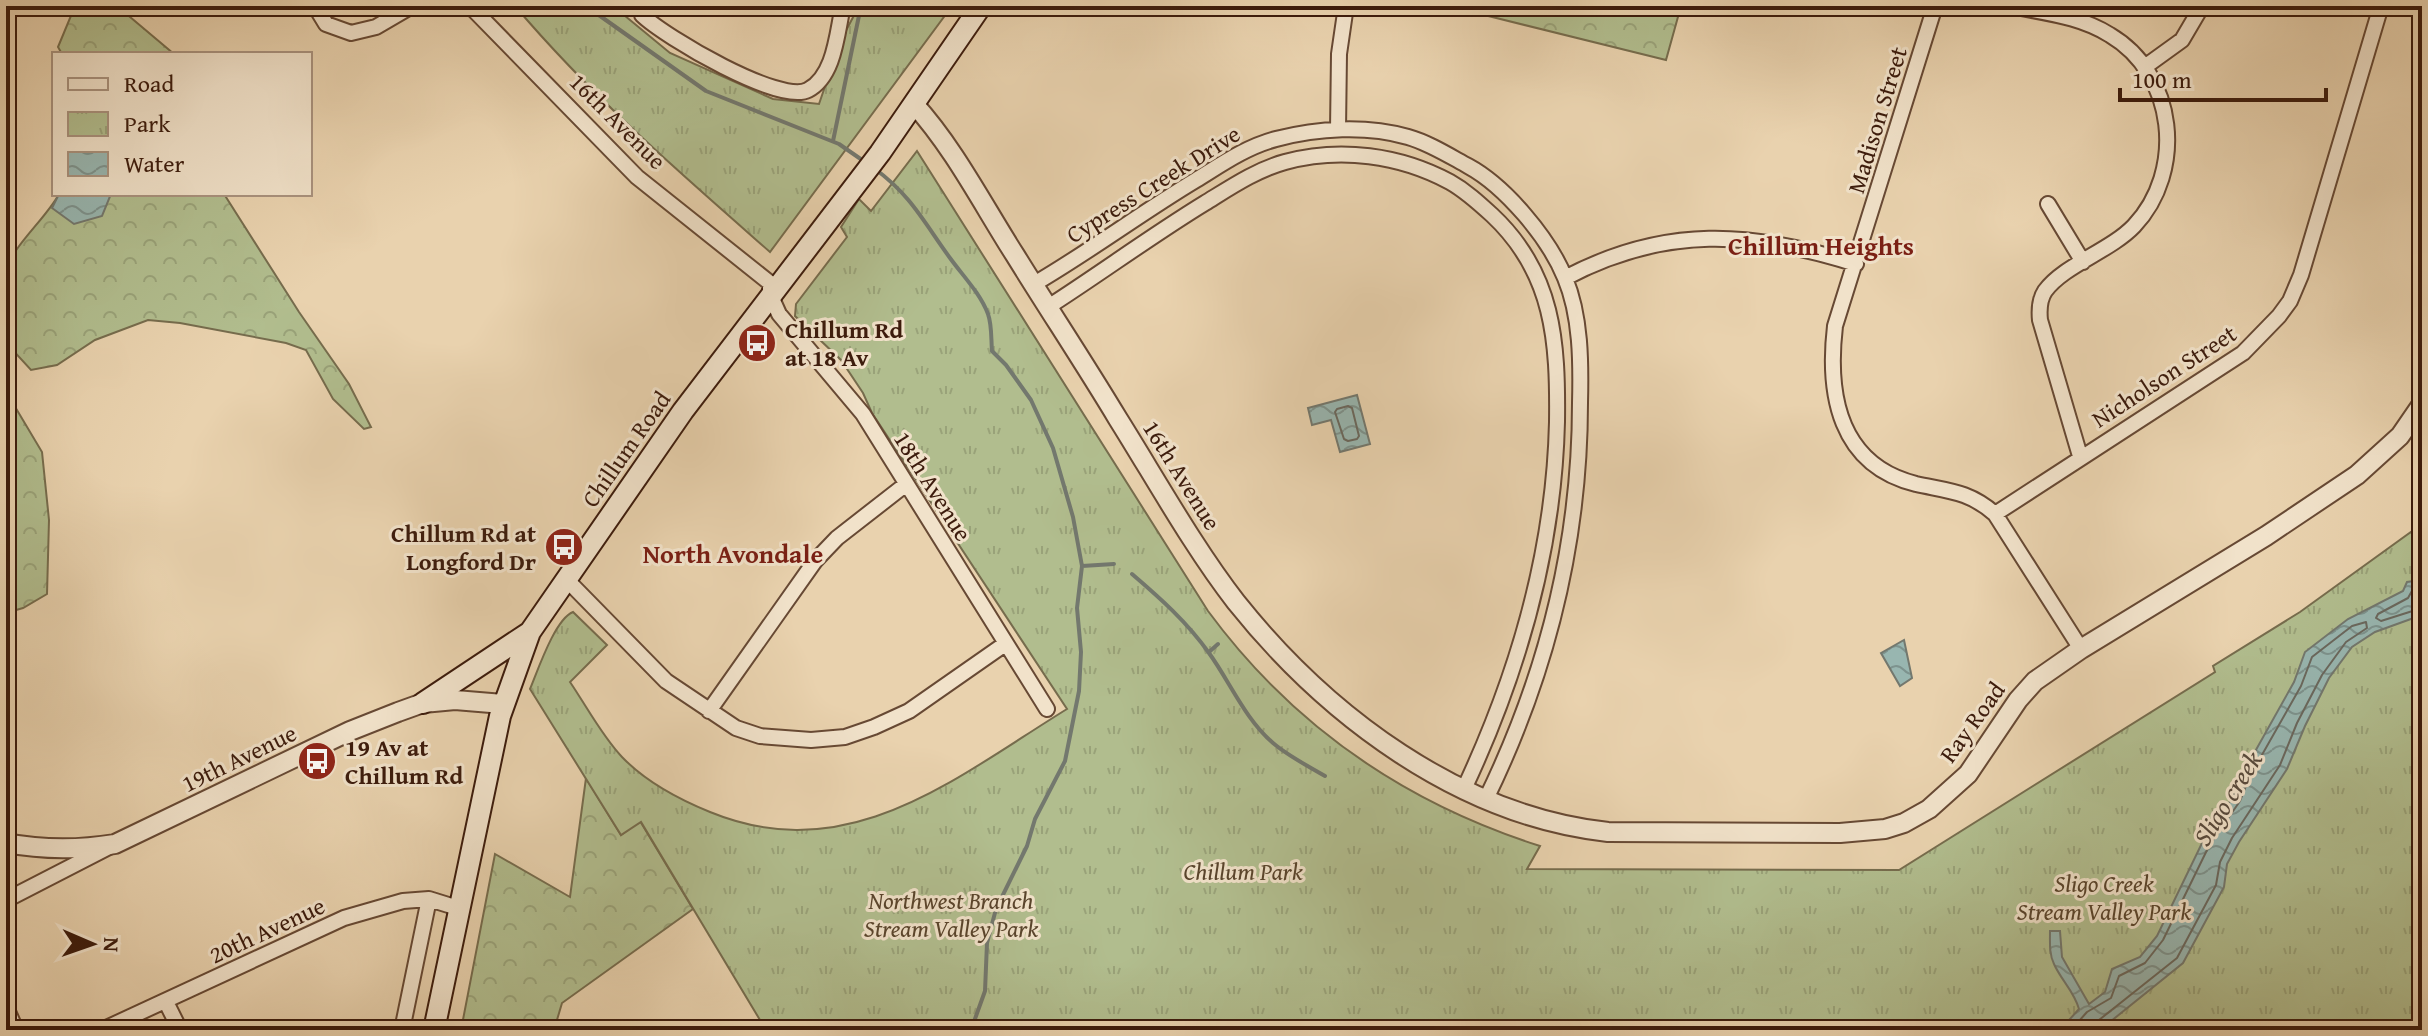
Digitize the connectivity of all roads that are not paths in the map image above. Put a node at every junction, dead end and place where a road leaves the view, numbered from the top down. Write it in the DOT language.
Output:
graph roads {
  1 [pos="315,6"];
  2 [pos="412,6"];
  3 [pos="470,6"];
  4 [pos="843,6"];
  5 [pos="981,6"];
  6 [pos="1346,6"];
  7 [pos="1935,6"];
  8 [pos="2011,6"];
  9 [pos="2202,6"];
  10 [pos="2381,6"];
  11 [pos="646,11"];
  12 [pos="2146,66"];
  13 [pos="914,104"];
  14 [pos="1338,129"];
  15 [pos="2048,204"];
  16 [pos="2083,262"];
  17 [pos="1856,264"];
  18 [pos="1565,278"];
  19 [pos="1034,284"];
  20 [pos="770,294"];
  21 [pos="1048,307"];
  22 [pos="2422,404"];
  23 [pos="2080,456"];
  24 [pos="905,485"];
  25 [pos="1995,514"];
  26 [pos="566,579"];
  27 [pos="530,632"];
  28 [pos="1005,644"];
  29 [pos="2081,649"];
  30 [pos="423,703"];
  31 [pos="503,704"];
  32 [pos="1047,709"];
  33 [pos="709,711"];
  34 [pos="1464,789"];
  35 [pos="1486,799"];
  36 [pos="6,843"];
  37 [pos="115,844"];
  38 [pos="429,899"];
  39 [pos="6,900"];
  40 [pos="458,908"];
  41 [pos="166,1002"];
  42 [pos="6,1007"];
  43 [pos="16,1030"];
  44 [pos="102,1030"];
  45 [pos="180,1030"];
  46 [pos="402,1030"];
  47 [pos="434,1030"];
  1 -- 2 [label="street"];
  3 -- 20 [label="street, 16th Avenue"];
  4 -- 11 [label="street"];
  5 -- 13 [label="main road, Chillum Road"];
  6 -- 14 [label="street"];
  7 -- 17 [label="street, Madison Street"];
  8 -- 12 [label="street"];
  9 -- 12 [label="street"];
  10 -- 23 [label="street, Nicholson Street"];
  12 -- 16 [label="street"];
  13 -- 19 [label="street, 16th Avenue"];
  13 -- 20 [label="main road, Chillum Road"];
  14 -- 18 [label="street, Cypress Creek Drive"];
  14 -- 19 [label="street, Cypress Creek Drive"];
  15 -- 16 [label="street"];
  16 -- 23 [label="street"];
  17 -- 18 [label="street"];
  17 -- 25 [label="street, Madison Street"];
  18 -- 35 [label="street, Cypress Creek Drive"];
  19 -- 21 [label="street, 16th Avenue"];
  20 -- 24 [label="street, 18th Avenue"];
  20 -- 26 [label="main road, Chillum Road"];
  21 -- 34 [label="street, 16th Avenue"];
  21 -- 34 [label="street, Cypress Creek Drive"];
  22 -- 29 [label="street, Ray Road"];
  23 -- 25 [label="street, Nicholson Street"];
  24 -- 28 [label="street, 18th Avenue"];
  24 -- 33 [label="street"];
  25 -- 29 [label="street, Madison Street"];
  26 -- 27 [label="main road, Chillum Road"];
  26 -- 33 [label="street"];
  27 -- 30 [label="main road"];
  27 -- 31 [label="main road, Chillum Road"];
  28 -- 32 [label="street, 18th Avenue"];
  28 -- 33 [label="street"];
  29 -- 35 [label="street, Ray Road"];
  30 -- 31 [label="street, 19th Avenue"];
  30 -- 37 [label="street, 19th Avenue"];
  31 -- 40 [label="main road, Chillum Road"];
  34 -- 35 [label="street, 16th Avenue"];
  36 -- 37 [label="street"];
  37 -- 39 [label="street, 19th Avenue"];
  38 -- 40 [label="street, 20th Avenue"];
  38 -- 41 [label="street, 20th Avenue"];
  38 -- 46 [label="street"];
  40 -- 47 [label="main road, Chillum Road"];
  41 -- 44 [label="street, 20th Avenue"];
  41 -- 45 [label="street"];
  42 -- 43 [label="street"];
}
